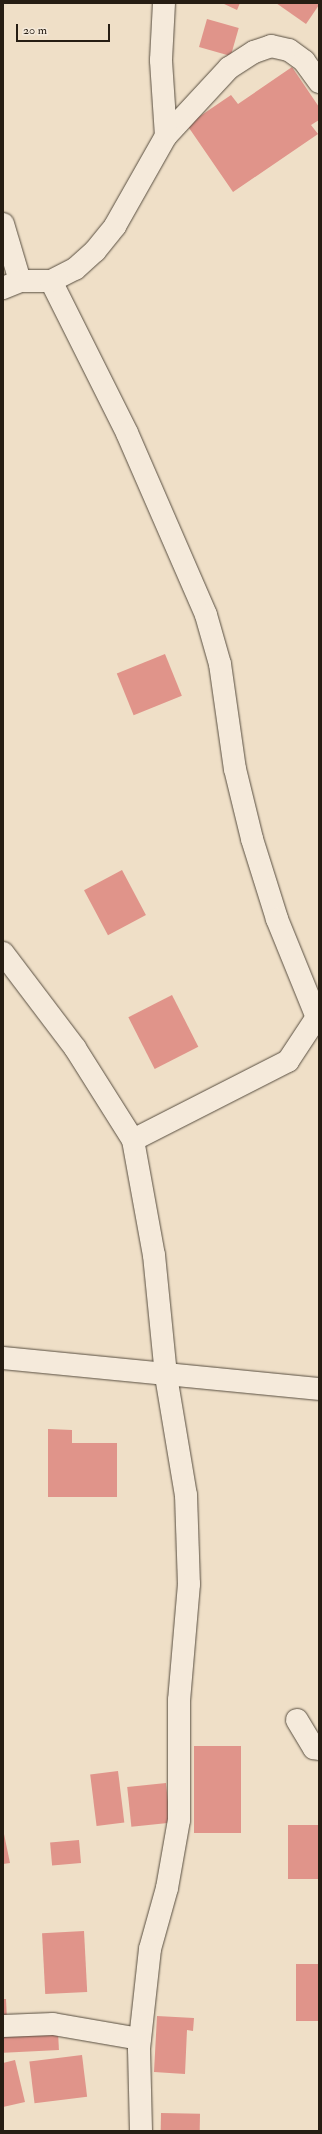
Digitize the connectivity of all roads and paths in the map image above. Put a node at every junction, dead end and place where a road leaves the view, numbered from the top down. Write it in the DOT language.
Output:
graph roads {
  1 [pos="164,3"];
  2 [pos="319,82"];
  3 [pos="166,136"];
  4 [pos="3,224"];
  5 [pos="51,281"];
  6 [pos="12,285"];
  7 [pos="3,953"];
  8 [pos="317,1014"];
  9 [pos="133,1140"];
  10 [pos="3,1358"];
  11 [pos="166,1376"];
  12 [pos="319,1389"];
  13 [pos="297,1720"];
  14 [pos="319,1749"];
  15 [pos="3,2026"];
  16 [pos="140,2039"];
  17 [pos="141,2131"];
  1 -- 3 [label="street"];
  2 -- 3 [label="street"];
  3 -- 5 [label="street"];
  4 -- 6 [label="street"];
  5 -- 6 [label="street"];
  5 -- 8 [label="street"];
  7 -- 9 [label="street"];
  8 -- 9 [label="street"];
  9 -- 11 [label="street"];
  10 -- 11 [label="street"];
  11 -- 12 [label="street"];
  11 -- 16 [label="street"];
  13 -- 14 [label="street"];
  15 -- 16 [label="street"];
  16 -- 17 [label="street"];
}
